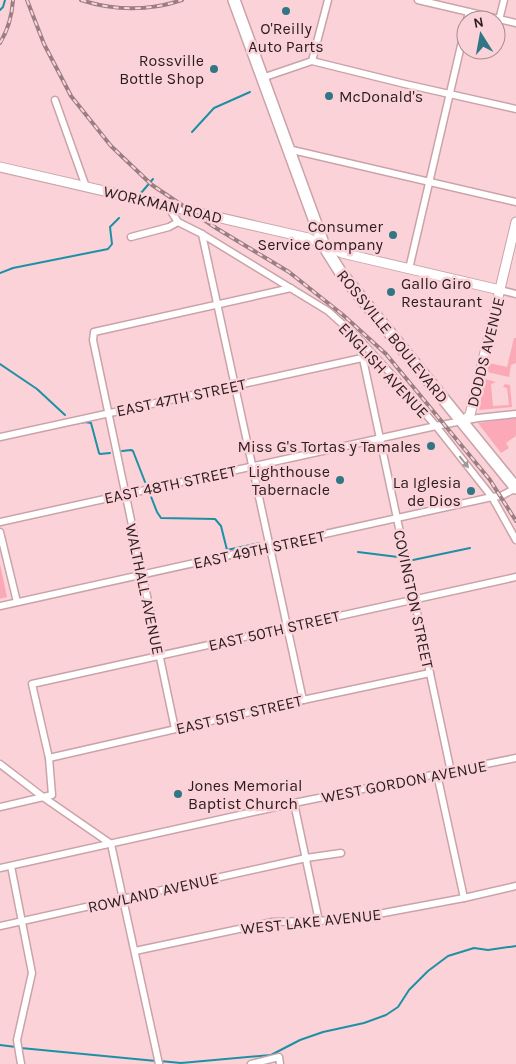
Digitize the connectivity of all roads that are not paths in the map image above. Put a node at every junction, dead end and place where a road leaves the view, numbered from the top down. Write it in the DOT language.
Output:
graph roads {
  1 [pos="234,0"];
  2 [pos="328,0"];
  3 [pos="419,0"];
  4 [pos="461,10"];
  5 [pos="312,60"];
  6 [pos="458,60"];
  7 [pos="262,78"];
  8 [pos="450,94"];
  9 [pos="55,100"];
  10 [pos="516,109"];
  11 [pos="288,149"];
  12 [pos="0,166"];
  13 [pos="429,182"];
  14 [pos="86,187"];
  15 [pos="516,202"];
  16 [pos="167,205"];
  17 [pos="178,222"];
  18 [pos="516,222"];
  19 [pos="202,234"];
  20 [pos="131,237"];
  21 [pos="324,246"];
  22 [pos="409,269"];
  23 [pos="291,288"];
  24 [pos="500,290"];
  25 [pos="516,294"];
  26 [pos="217,305"];
  27 [pos="359,339"];
  28 [pos="362,358"];
  29 [pos="235,385"];
  30 [pos="108,413"];
  31 [pos="516,414"];
  32 [pos="463,422"];
  33 [pos="436,426"];
  34 [pos="0,437"];
  35 [pos="379,438"];
  36 [pos="252,466"];
  37 [pos="516,488"];
  38 [pos="126,494"];
  39 [pos="492,497"];
  40 [pos="397,519"];
  41 [pos="0,522"];
  42 [pos="0,532"];
  43 [pos="516,540"];
  44 [pos="270,547"];
  45 [pos="142,574"];
  46 [pos="516,577"];
  47 [pos="413,599"];
  48 [pos="17,602"];
  49 [pos="0,606"];
  50 [pos="286,627"];
  51 [pos="159,656"];
  52 [pos="430,674"];
  53 [pos="303,700"];
  54 [pos="175,729"];
  55 [pos="49,758"];
  56 [pos="516,758"];
  57 [pos="0,764"];
  58 [pos="451,772"];
  59 [pos="437,774"];
  60 [pos="43,796"];
  61 [pos="294,803"];
  62 [pos="0,807"];
  63 [pos="111,844"];
  64 [pos="341,853"];
  65 [pos="306,858"];
  66 [pos="11,866"];
  67 [pos="0,868"];
  68 [pos="516,886"];
  69 [pos="464,898"];
  70 [pos="124,899"];
  71 [pos="23,921"];
  72 [pos="319,921"];
  73 [pos="0,926"];
  74 [pos="135,951"];
  75 [pos="21,1064"];
  76 [pos="159,1064"];
  77 [pos="252,1064"];
  78 [pos="280,1064"];
  1 -- 7 [label="highway, ROSSVILLE BOULEVARD"];
  2 -- 5 [label="street"];
  3 -- 4 [label="street"];
  5 -- 7 [label="street"];
  5 -- 8 [label="street"];
  6 -- 8 [label="street"];
  7 -- 11 [label="highway, ROSSVILLE BOULEVARD"];
  8 -- 10 [label="street"];
  8 -- 13 [label="street"];
  9 -- 14 [label="street"];
  11 -- 13 [label="street"];
  11 -- 21 [label="highway, ROSSVILLE BOULEVARD"];
  12 -- 14 [label="street, WORKMAN ROAD"];
  13 -- 15 [label="street"];
  13 -- 22 [label="street"];
  14 -- 16 [label="street, WORKMAN ROAD"];
  16 -- 17 [label="street"];
  16 -- 21 [label="street, WORKMAN ROAD"];
  17 -- 19 [label="street, ENGLISH AVENUE"];
  17 -- 20 [label="street"];
  18 -- 24 [label="street, DODDS AVENUE"];
  19 -- 23 [label="street, ENGLISH AVENUE"];
  19 -- 26 [label="street"];
  21 -- 22 [label="street"];
  21 -- 32 [label="highway, ROSSVILLE BOULEVARD"];
  22 -- 24 [label="street"];
  23 -- 26 [label="street"];
  23 -- 27 [label="street, ENGLISH AVENUE"];
  24 -- 25 [label="street"];
  24 -- 32 [label="street, DODDS AVENUE"];
  26 -- 29 [label="street"];
  26 -- 30 [label="street, WALTHALL AVENUE"];
  27 -- 28 [label="street, COVINGTON STREET"];
  27 -- 33 [label="street, ENGLISH AVENUE"];
  28 -- 29 [label="street, EAST 47TH STREET"];
  28 -- 35 [label="street, COVINGTON STREET"];
  29 -- 30 [label="street, EAST 47TH STREET"];
  29 -- 36 [label="street"];
  30 -- 34 [label="street, EAST 47TH STREET"];
  30 -- 38 [label="street, WALTHALL AVENUE"];
  31 -- 32 [label="street, EAST 48TH STREET"];
  32 -- 33 [label="street, EAST 48TH STREET"];
  32 -- 37 [label="highway, ROSSVILLE BOULEVARD"];
  33 -- 35 [label="street, EAST 48TH STREET"];
  33 -- 39 [label="street, ENGLISH AVENUE, one-way"];
  35 -- 36 [label="street, EAST 48TH STREET"];
  35 -- 40 [label="street, COVINGTON STREET"];
  36 -- 38 [label="street, EAST 48TH STREET"];
  36 -- 44 [label="street"];
  37 -- 39 [label="street, EAST 49TH STREET"];
  38 -- 41 [label="street, EAST 48TH STREET"];
  38 -- 45 [label="street, WALTHALL AVENUE"];
  39 -- 40 [label="street, EAST 49TH STREET"];
  39 -- 43 [label="street, ENGLISH AVENUE"];
  40 -- 44 [label="street, EAST 49TH STREET"];
  40 -- 47 [label="street, COVINGTON STREET"];
  42 -- 48 [label="street"];
  44 -- 45 [label="street, EAST 49TH STREET"];
  44 -- 50 [label="street"];
  45 -- 48 [label="street, EAST 49TH STREET"];
  45 -- 51 [label="street, WALTHALL AVENUE"];
  46 -- 47 [label="street, EAST 50TH STREET"];
  47 -- 50 [label="street, EAST 50TH STREET"];
  47 -- 52 [label="street, COVINGTON STREET"];
  48 -- 49 [label="street, EAST 49TH STREET"];
  50 -- 51 [label="street, EAST 50TH STREET"];
  50 -- 53 [label="street"];
  51 -- 54 [label="street, WALTHALL AVENUE"];
  51 -- 55 [label="street, EAST 50TH STREET"];
  52 -- 53 [label="street, EAST 51ST STREET"];
  52 -- 58 [label="street, COVINGTON STREET"];
  53 -- 54 [label="street, EAST 51ST STREET"];
  54 -- 55 [label="street, EAST 51ST STREET"];
  55 -- 60 [label="street"];
  56 -- 58 [label="street, WEST GORDON AVENUE"];
  57 -- 60 [label="street"];
  58 -- 59 [label="street, WEST GORDON AVENUE"];
  59 -- 61 [label="street, WEST GORDON AVENUE"];
  59 -- 69 [label="street"];
  60 -- 62 [label="street"];
  60 -- 63 [label="street"];
  61 -- 63 [label="street, WEST GORDON AVENUE"];
  61 -- 65 [label="street"];
  63 -- 66 [label="street, WEST GORDON AVENUE"];
  63 -- 70 [label="street"];
  64 -- 65 [label="street, ROWLAND AVENUE"];
  65 -- 70 [label="street, ROWLAND AVENUE"];
  65 -- 72 [label="street"];
  66 -- 67 [label="street, WEST GORDON AVENUE"];
  66 -- 71 [label="street"];
  68 -- 69 [label="street, WEST LAKE AVENUE"];
  69 -- 72 [label="street, WEST LAKE AVENUE"];
  70 -- 71 [label="street, ROWLAND AVENUE"];
  70 -- 74 [label="street"];
  71 -- 73 [label="street, ROWLAND AVENUE"];
  71 -- 75 [label="street"];
  72 -- 74 [label="street, WEST LAKE AVENUE"];
  74 -- 76 [label="street"];
  77 -- 78 [label="street"];
}
